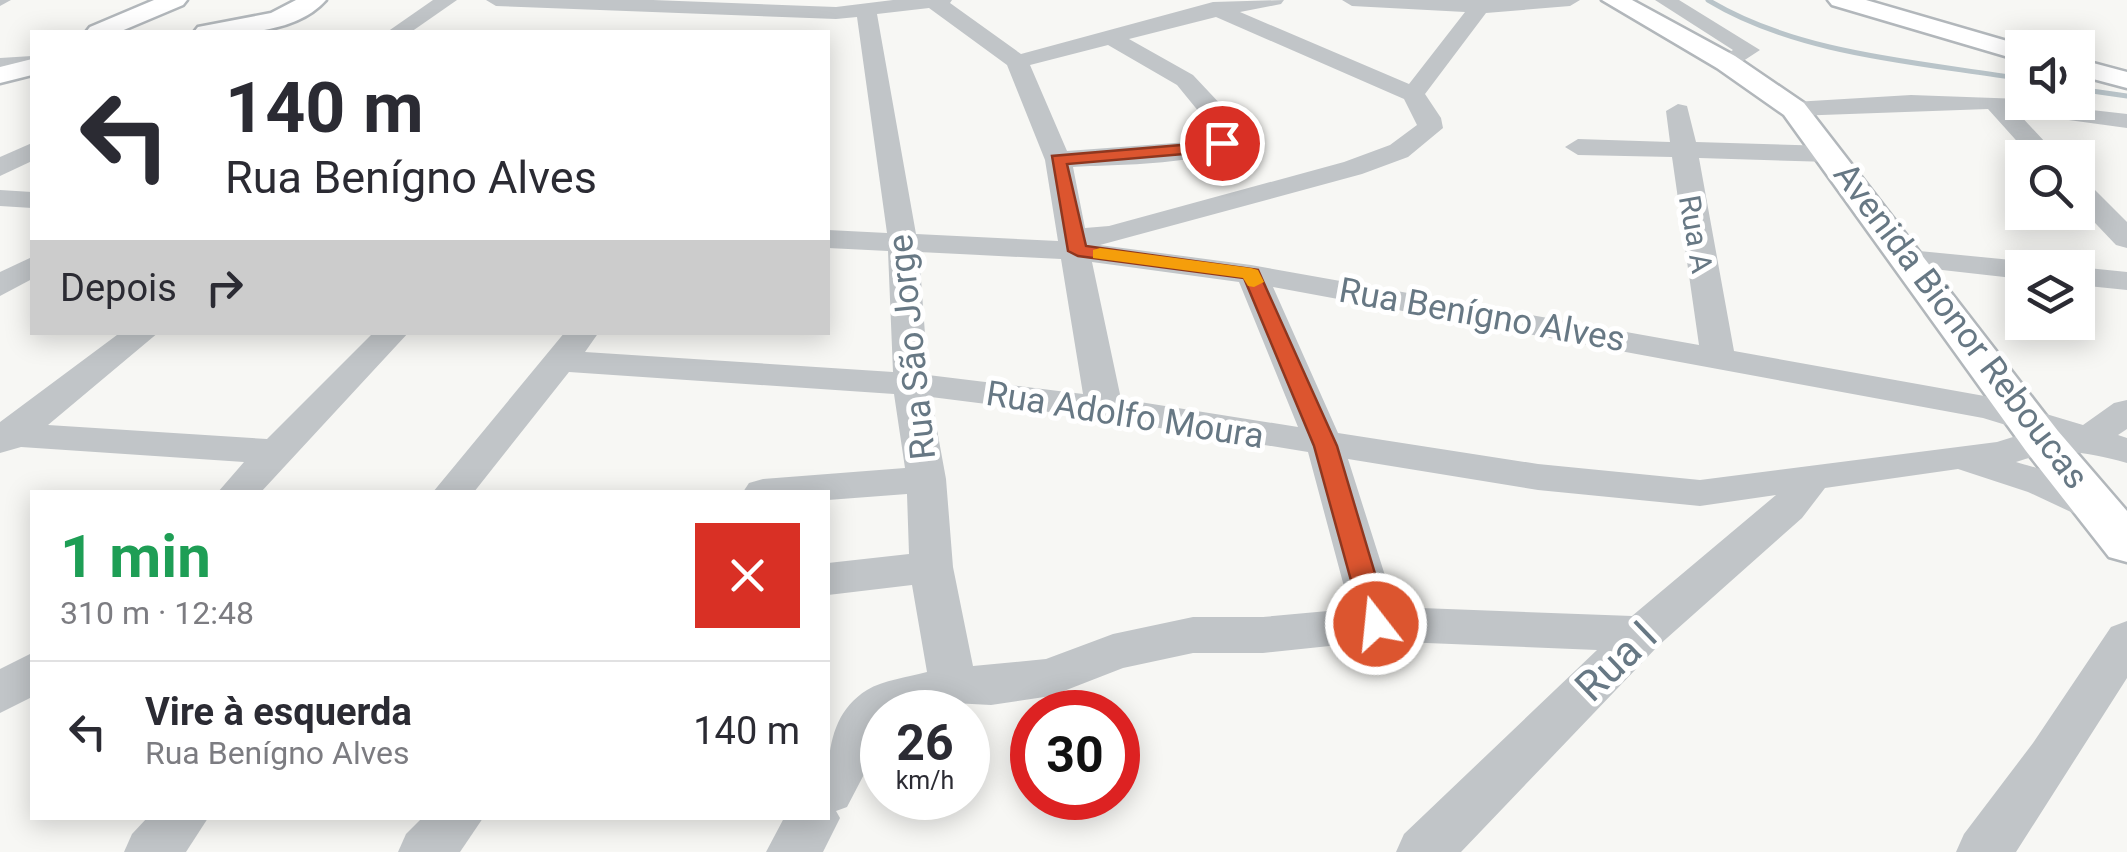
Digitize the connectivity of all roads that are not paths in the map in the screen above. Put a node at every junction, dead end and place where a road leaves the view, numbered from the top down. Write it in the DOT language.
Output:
graph roads {
  1 [pos="175,0"];
  2 [pos="314,0"];
  3 [pos="447,0"];
  4 [pos="496,0"];
  5 [pos="1192,0"];
  6 [pos="1274,0"];
  7 [pos="1352,0"];
  8 [pos="1570,0"];
  9 [pos="1614,0"];
  10 [pos="1665,0"];
  11 [pos="1840,0"];
  12 [pos="936,1"];
  13 [pos="581,2"];
  14 [pos="716,4"];
  15 [pos="1480,7"];
  16 [pos="850,8"];
  17 [pos="1218,10"];
  18 [pos="278,19"];
  19 [pos="553,23"];
  20 [pos="104,30"];
  21 [pos="218,30"];
  22 [pos="258,30"];
  23 [pos="400,30"];
  24 [pos="691,30"];
  25 [pos="822,30"];
  26 [pos="1111,38"];
  27 [pos="2005,48"];
  28 [pos="1016,62"];
  29 [pos="1726,62"];
  30 [pos="2095,72"];
  31 [pos="2127,80"];
  32 [pos="1880,84"];
  33 [pos="1412,94"];
  34 [pos="1911,102"];
  35 [pos="1995,102"];
  36 [pos="1794,109"];
  37 [pos="1678,111"];
  38 [pos="2127,121"];
  39 [pos="2030,140"];
  40 [pos="1578,147"];
  41 [pos="30,152"];
  42 [pos="1682,152"];
  43 [pos="1830,154"];
  44 [pos="1058,160"];
  45 [pos="0,168"];
  46 [pos="0,198"];
  47 [pos="30,200"];
  48 [pos="2095,206"];
  49 [pos="830,239"];
  50 [pos="2127,239"];
  51 [pos="903,243"];
  52 [pos="1076,245"];
  53 [pos="1909,258"];
  54 [pos="30,267"];
  55 [pos="2005,268"];
  56 [pos="1251,274"];
  57 [pos="2095,278"];
  58 [pos="2127,281"];
  59 [pos="0,286"];
  60 [pos="139,335"];
  61 [pos="389,335"];
  62 [pos="572,347"];
  63 [pos="1718,357"];
  64 [pos="912,384"];
  65 [pos="1104,408"];
  66 [pos="2127,411"];
  67 [pos="2035,430"];
  68 [pos="4,438"];
  69 [pos="2090,438"];
  70 [pos="1325,446"];
  71 [pos="2127,451"];
  72 [pos="279,452"];
  73 [pos="1955,456"];
  74 [pos="1813,476"];
  75 [pos="926,479"];
  76 [pos="240,490"];
  77 [pos="455,490"];
  78 [pos="789,490"];
  79 [pos="2116,529"];
  80 [pos="931,566"];
  81 [pos="830,579"];
  82 [pos="1376,624"];
  83 [pos="1642,634"];
  84 [pos="2127,638"];
  85 [pos="30,673"];
  86 [pos="953,684"];
  87 [pos="0,694"];
  88 [pos="830,787"];
  89 [pos="179,820"];
  90 [pos="454,820"];
  91 [pos="812,820"];
  92 [pos="152,852"];
  93 [pos="426,852"];
  94 [pos="794,852"];
  95 [pos="1424,852"];
  96 [pos="1984,852"];
  1 -- 20 [label="main road"];
  2 -- 18 [label="main road"];
  3 -- 23 [label="street"];
  4 -- 13 [label="street"];
  5 -- 17 [label="street"];
  6 -- 17 [label="street"];
  7 -- 15 [label="street"];
  8 -- 15 [label="street"];
  9 -- 29 [label="main road, Avenida Bionor Reboucas"];
  10 -- 29 [label="street"];
  11 -- 27 [label="main road"];
  12 -- 16 [label="street"];
  12 -- 28 [label="street"];
  13 -- 14 [label="street"];
  13 -- 19 [label="street"];
  14 -- 16 [label="street"];
  14 -- 24 [label="street"];
  15 -- 33 [label="street"];
  16 -- 25 [label="street"];
  16 -- 51 [label="street, Rua São Jorge"];
  17 -- 26 [label="street"];
  17 -- 33 [label="street"];
  18 -- 21 [label="main road"];
  18 -- 22 [label="street"];
  26 -- 28 [label="street"];
  26 -- 44 [label="street"];
  28 -- 44 [label="street"];
  29 -- 36 [label="main road, Avenida Bionor Reboucas"];
  30 -- 31 [label="main road"];
  32 -- 34 [label="street"];
  33 -- 52 [label="street"];
  34 -- 35 [label="street"];
  34 -- 36 [label="street"];
  35 -- 38 [label="street"];
  35 -- 39 [label="street"];
  36 -- 43 [label="main road, Avenida Bionor Reboucas"];
  37 -- 42 [label="street, Rua A"];
  40 -- 42 [label="street"];
  41 -- 45 [label="street"];
  42 -- 43 [label="street"];
  42 -- 63 [label="street, Rua A"];
  43 -- 53 [label="main road, Avenida Bionor Reboucas"];
  44 -- 52 [label="street"];
  46 -- 47 [label="street"];
  48 -- 50 [label="street"];
  49 -- 51 [label="street, Rua Benígno Alves"];
  51 -- 52 [label="street, Rua Benígno Alves"];
  51 -- 64 [label="street, Rua São Jorge"];
  52 -- 56 [label="street, Rua Benígno Alves"];
  52 -- 65 [label="street"];
  53 -- 55 [label="street"];
  53 -- 67 [label="main road, Avenida Bionor Reboucas"];
  54 -- 59 [label="street"];
  56 -- 63 [label="street, Rua Benígno Alves"];
  56 -- 70 [label="street"];
  57 -- 58 [label="street"];
  60 -- 68 [label="street"];
  61 -- 72 [label="street"];
  62 -- 64 [label="street, Rua Adolfo Moura"];
  62 -- 77 [label="street"];
  63 -- 67 [label="street, Rua Benígno Alves"];
  64 -- 65 [label="street, Rua Adolfo Moura"];
  64 -- 75 [label="street, Rua São Jorge"];
  65 -- 70 [label="street, Rua Adolfo Moura"];
  66 -- 69 [label="street"];
  67 -- 69 [label="street"];
  67 -- 73 [label="street, Rua Adolfo Moura"];
  67 -- 79 [label="main road, Avenida Bionor Reboucas"];
  68 -- 72 [label="street"];
  69 -- 71 [label="street"];
  70 -- 74 [label="street, Rua Adolfo Moura"];
  70 -- 82 [label="street"];
  72 -- 76 [label="street"];
  73 -- 74 [label="street, Rua Adolfo Moura"];
  73 -- 79 [label="street"];
  74 -- 83 [label="street, Rua I"];
  75 -- 78 [label="street"];
  75 -- 80 [label="street, Rua São Jorge"];
  80 -- 81 [label="street"];
  80 -- 86 [label="street, Rua São Jorge"];
  82 -- 83 [label="street"];
  82 -- 86 [label="street"];
  83 -- 95 [label="street, Rua I"];
  84 -- 96 [label="street"];
  85 -- 87 [label="street"];
  86 -- 88 [label="street"];
  89 -- 92 [label="street"];
  90 -- 93 [label="street"];
  91 -- 94 [label="street"];
}
